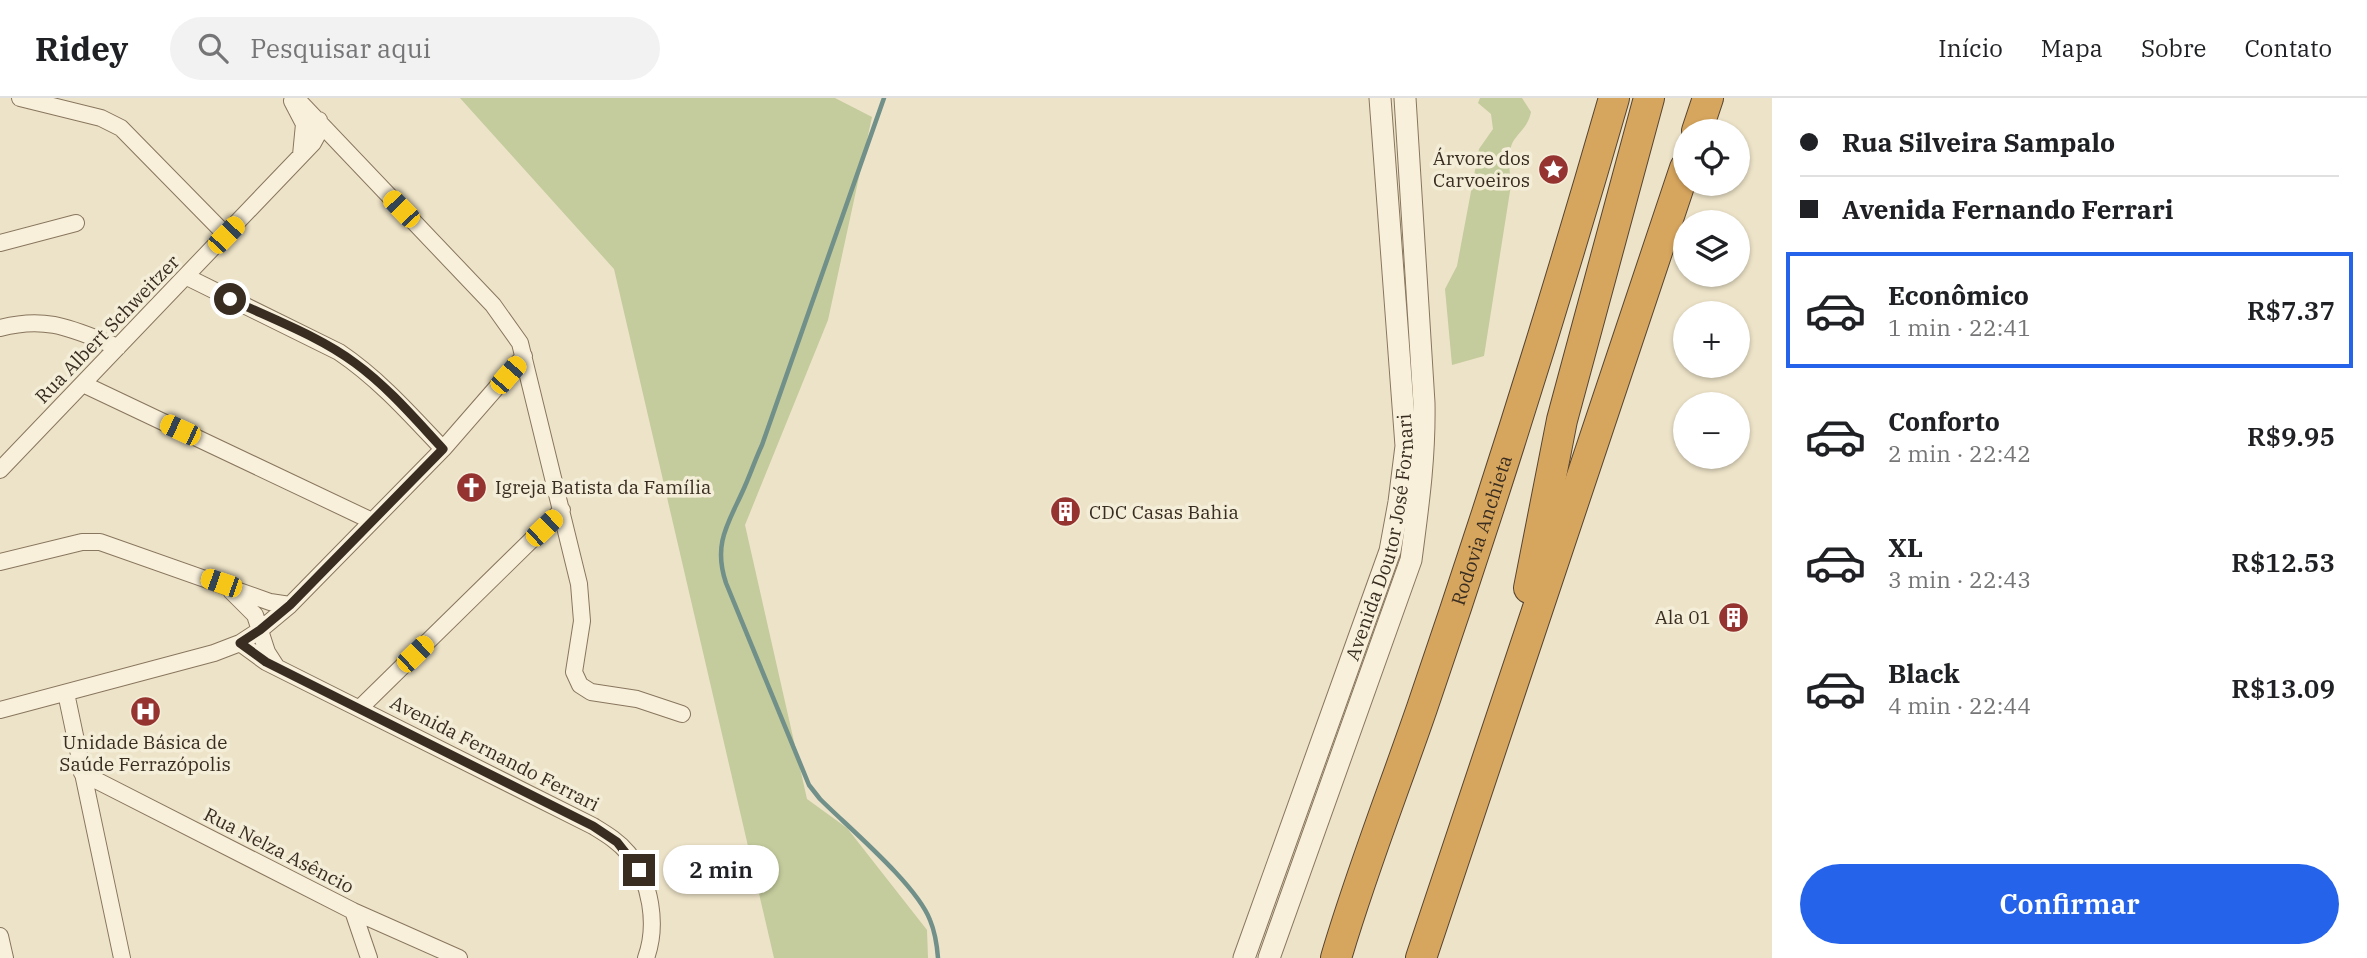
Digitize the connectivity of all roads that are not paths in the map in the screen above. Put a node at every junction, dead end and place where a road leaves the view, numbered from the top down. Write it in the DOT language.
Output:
graph roads {
  1 [pos="20,98"];
  2 [pos="289,98"];
  3 [pos="296,98"];
  4 [pos="1381,98"];
  5 [pos="1405,98"];
  6 [pos="1598,98"];
  7 [pos="1614,98"];
  8 [pos="1649,98"];
  9 [pos="1708,98"];
  10 [pos="1701,119"];
  11 [pos="319,120"];
  12 [pos="345,149"];
  13 [pos="301,155"];
  14 [pos="1586,195"];
  15 [pos="1676,196"];
  16 [pos="76,223"];
  17 [pos="226,235"];
  18 [pos="0,243"];
  19 [pos="187,277"];
  20 [pos="0,328"];
  21 [pos="118,347"];
  22 [pos="524,356"];
  23 [pos="83,384"];
  24 [pos="443,449"];
  25 [pos="0,470"];
  26 [pos="562,510"];
  27 [pos="373,521"];
  28 [pos="0,562"];
  29 [pos="221,583"];
  30 [pos="290,605"];
  31 [pos="260,630"];
  32 [pos="240,643"];
  33 [pos="276,666"];
  34 [pos="66,693"];
  35 [pos="360,708"];
  36 [pos="0,710"];
  37 [pos="1504,712"];
  38 [pos="682,715"];
  39 [pos="82,773"];
  40 [pos="353,911"];
  41 [pos="0,936"];
  42 [pos="5,958"];
  43 [pos="122,958"];
  44 [pos="369,958"];
  45 [pos="459,958"];
  46 [pos="646,958"];
  47 [pos="1244,958"];
  48 [pos="1269,958"];
  49 [pos="1336,958"];
  50 [pos="1421,958"];
  1 -- 17 [label="street"];
  2 -- 13 [label="street"];
  3 -- 11 [label="street"];
  4 -- 47 [label="street, Avenida Doutor José Fornari"];
  5 -- 48 [label="street, Avenida Doutor José Fornari"];
  6 -- 14 [label="highway"];
  7 -- 14 [label="highway, Rodovia Anchieta"];
  8 -- 37 [label="highway"];
  9 -- 10 [label="highway"];
  11 -- 12 [label="street"];
  11 -- 13 [label="street, Rua Albert Schweitzer"];
  12 -- 13 [label="street"];
  12 -- 22 [label="street"];
  13 -- 17 [label="street, Rua Albert Schweitzer"];
  14 -- 49 [label="highway, Rodovia Anchieta"];
  15 -- 37 [label="highway"];
  16 -- 18 [label="street"];
  17 -- 19 [label="street, Rua Albert Schweitzer"];
  19 -- 21 [label="street, Rua Albert Schweitzer"];
  19 -- 24 [label="street"];
  20 -- 21 [label="street"];
  21 -- 23 [label="street, Rua Albert Schweitzer"];
  22 -- 24 [label="street"];
  22 -- 26 [label="street"];
  23 -- 25 [label="street, Rua Albert Schweitzer"];
  23 -- 27 [label="street"];
  24 -- 27 [label="street"];
  26 -- 35 [label="street"];
  26 -- 38 [label="street"];
  27 -- 30 [label="street"];
  28 -- 29 [label="street"];
  29 -- 30 [label="street"];
  29 -- 31 [label="street"];
  30 -- 31 [label="street"];
  31 -- 32 [label="street"];
  31 -- 33 [label="street"];
  32 -- 33 [label="street, Avenida Fernando Ferrari"];
  32 -- 34 [label="street"];
  33 -- 35 [label="street, Avenida Fernando Ferrari"];
  34 -- 36 [label="street"];
  34 -- 39 [label="street"];
  35 -- 46 [label="street, Avenida Fernando Ferrari"];
  37 -- 50 [label="highway"];
  39 -- 40 [label="street, Rua Nelza Asêncio"];
  39 -- 43 [label="street"];
  40 -- 44 [label="street"];
  40 -- 45 [label="street, Rua Nelza Asêncio"];
  41 -- 42 [label="street"];
}
